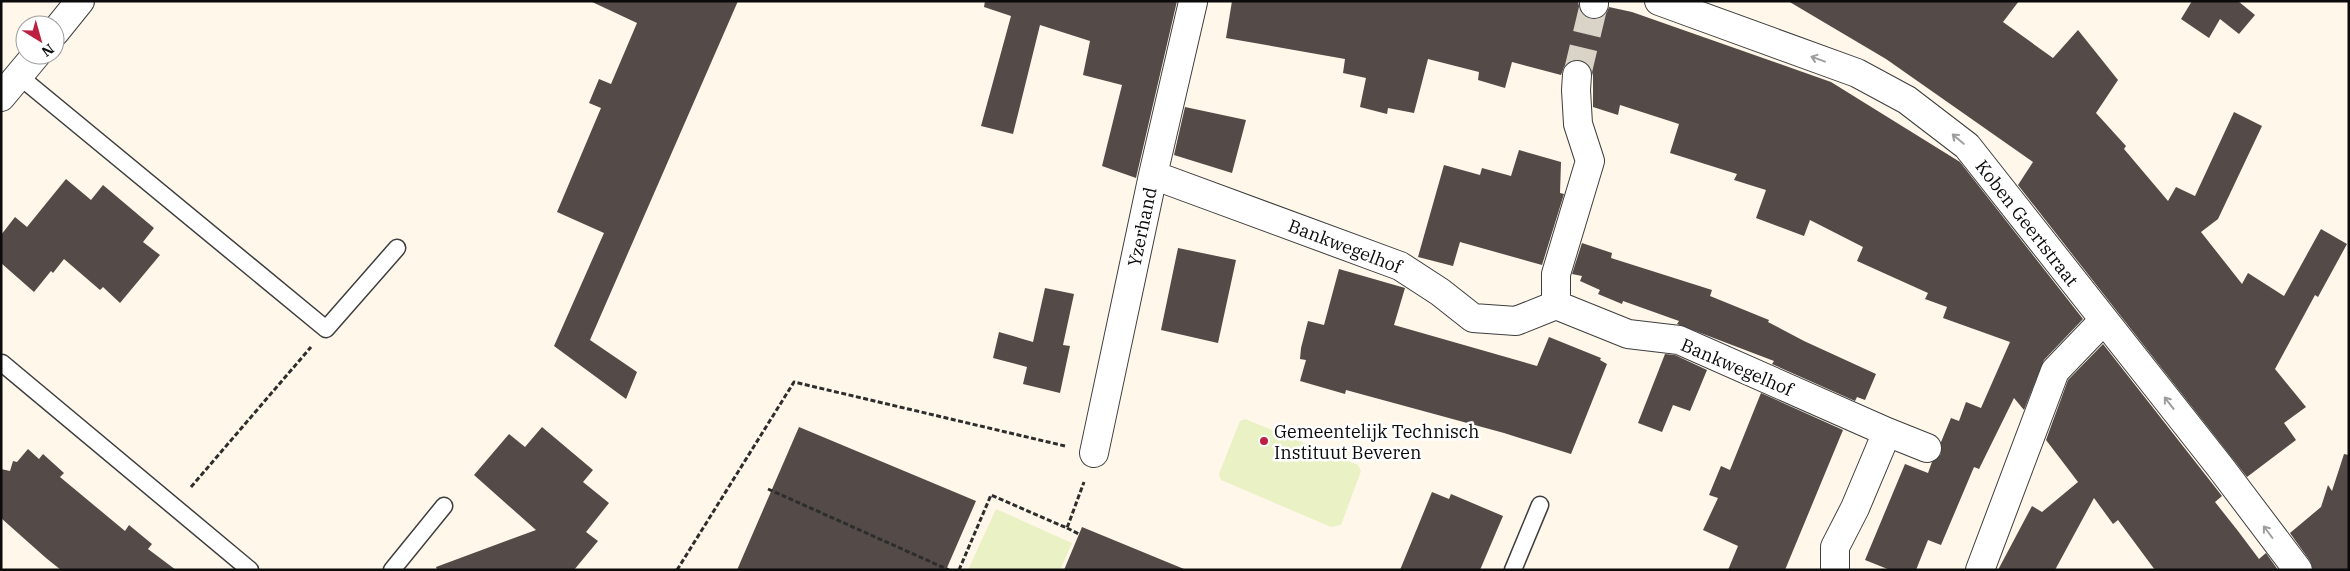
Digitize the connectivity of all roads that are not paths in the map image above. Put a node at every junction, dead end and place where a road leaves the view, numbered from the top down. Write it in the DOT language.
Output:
graph roads {
  1 [pos="80,1"];
  2 [pos="1659,1"];
  3 [pos="1193,2"];
  4 [pos="65,20"];
  5 [pos="28,65"];
  6 [pos="1577,75"];
  7 [pos="19,76"];
  8 [pos="1,97"];
  9 [pos="1153,175"];
  10 [pos="397,248"];
  11 [pos="1556,305"];
  12 [pos="2104,321"];
  13 [pos="2,363"];
  14 [pos="1887,432"];
  15 [pos="1927,448"];
  16 [pos="1094,453"];
  17 [pos="1540,505"];
  18 [pos="444,506"];
  19 [pos="250,570"];
  20 [pos="392,570"];
  21 [pos="1512,570"];
  22 [pos="1834,570"];
  23 [pos="1980,570"];
  24 [pos="2298,570"];
  1 -- 4 [label="street"];
  12 -- 2 [label="street, Koben Geertstraat, one-way"];
  3 -- 9 [label="street, Yzerhand"];
  5 -- 7 [label="street"];
  6 -- 11 [label="street"];
  7 -- 8 [label="street"];
  7 -- 10 [label="lane"];
  9 -- 11 [label="street, Bankwegelhof"];
  9 -- 16 [label="street, Yzerhand"];
  11 -- 14 [label="street, Bankwegelhof"];
  12 -- 23 [label="street"];
  24 -- 12 [label="street, Koben Geertstraat, one-way"];
  13 -- 19 [label="lane"];
  14 -- 15 [label="street, Bankwegelhof"];
  14 -- 22 [label="street"];
  17 -- 21 [label="lane"];
  18 -- 20 [label="lane"];
}
